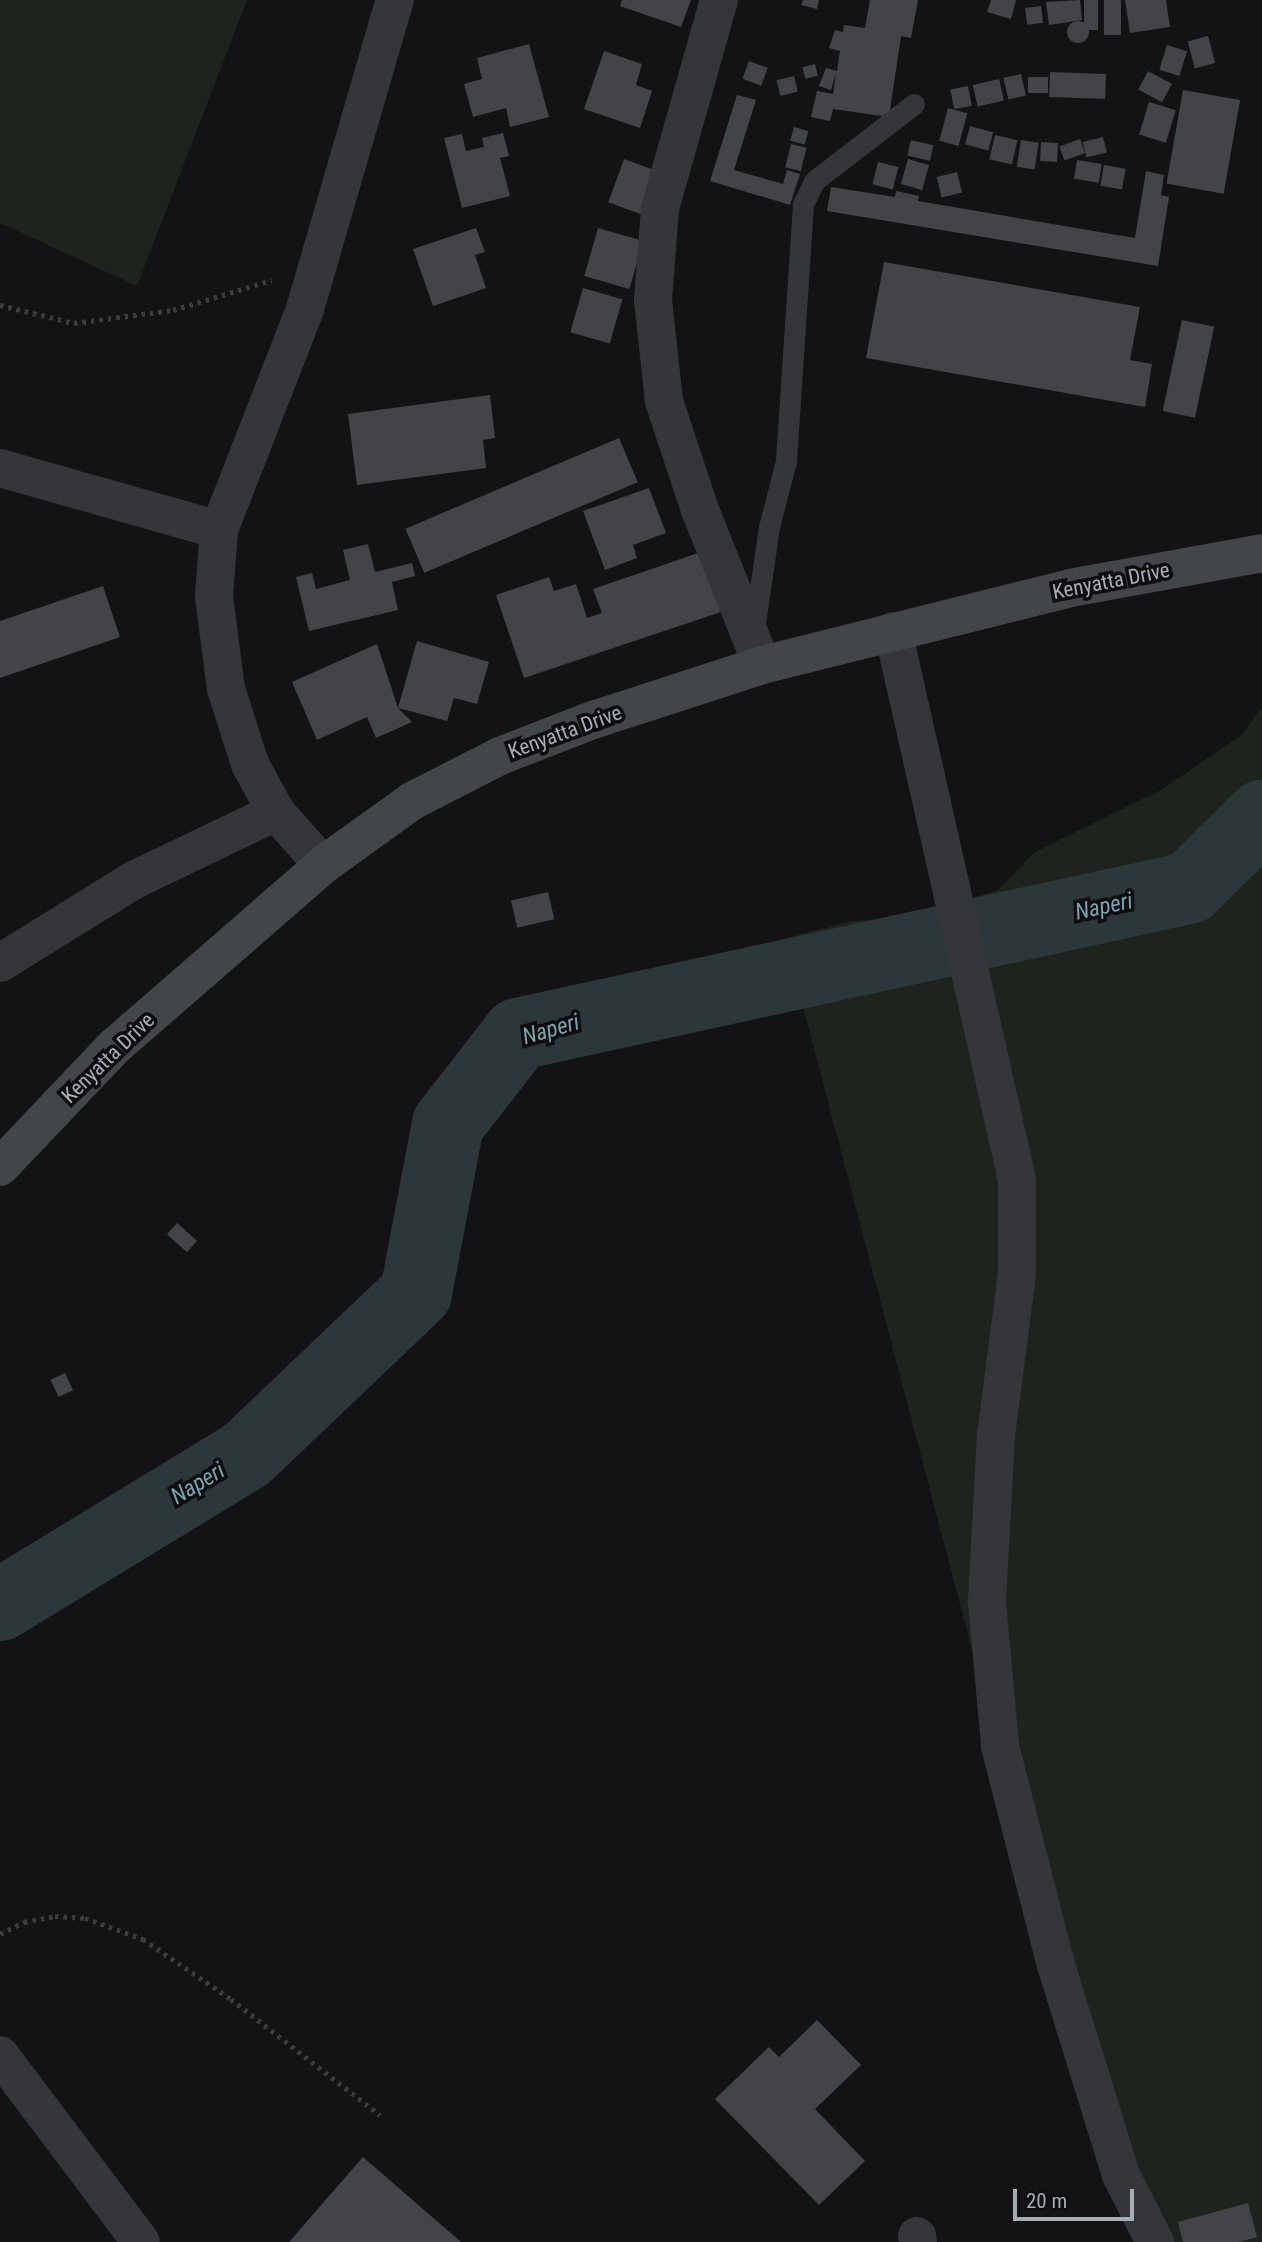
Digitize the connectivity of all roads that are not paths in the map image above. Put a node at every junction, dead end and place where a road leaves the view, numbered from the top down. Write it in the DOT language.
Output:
graph roads {
  1 [pos="395,0"];
  2 [pos="719,0"];
  3 [pos="914,104"];
  4 [pos="0,468"];
  5 [pos="219,530"];
  6 [pos="1262,553"];
  7 [pos="893,631"];
  8 [pos="757,654"];
  9 [pos="276,812"];
  10 [pos="323,865"];
  11 [pos="0,963"];
  12 [pos="0,1167"];
  13 [pos="0,2055"];
  14 [pos="141,2242"];
  15 [pos="1155,2242"];
  1 -- 5 [label="street"];
  2 -- 8 [label="street"];
  3 -- 8 [label="lane"];
  4 -- 5 [label="street"];
  5 -- 9 [label="street"];
  6 -- 7 [label="main road, Kenyatta Drive"];
  7 -- 8 [label="main road, Kenyatta Drive"];
  7 -- 15 [label="street"];
  8 -- 10 [label="main road, Kenyatta Drive"];
  9 -- 10 [label="street"];
  9 -- 11 [label="street"];
  10 -- 12 [label="main road, Kenyatta Drive"];
  13 -- 14 [label="street"];
}
